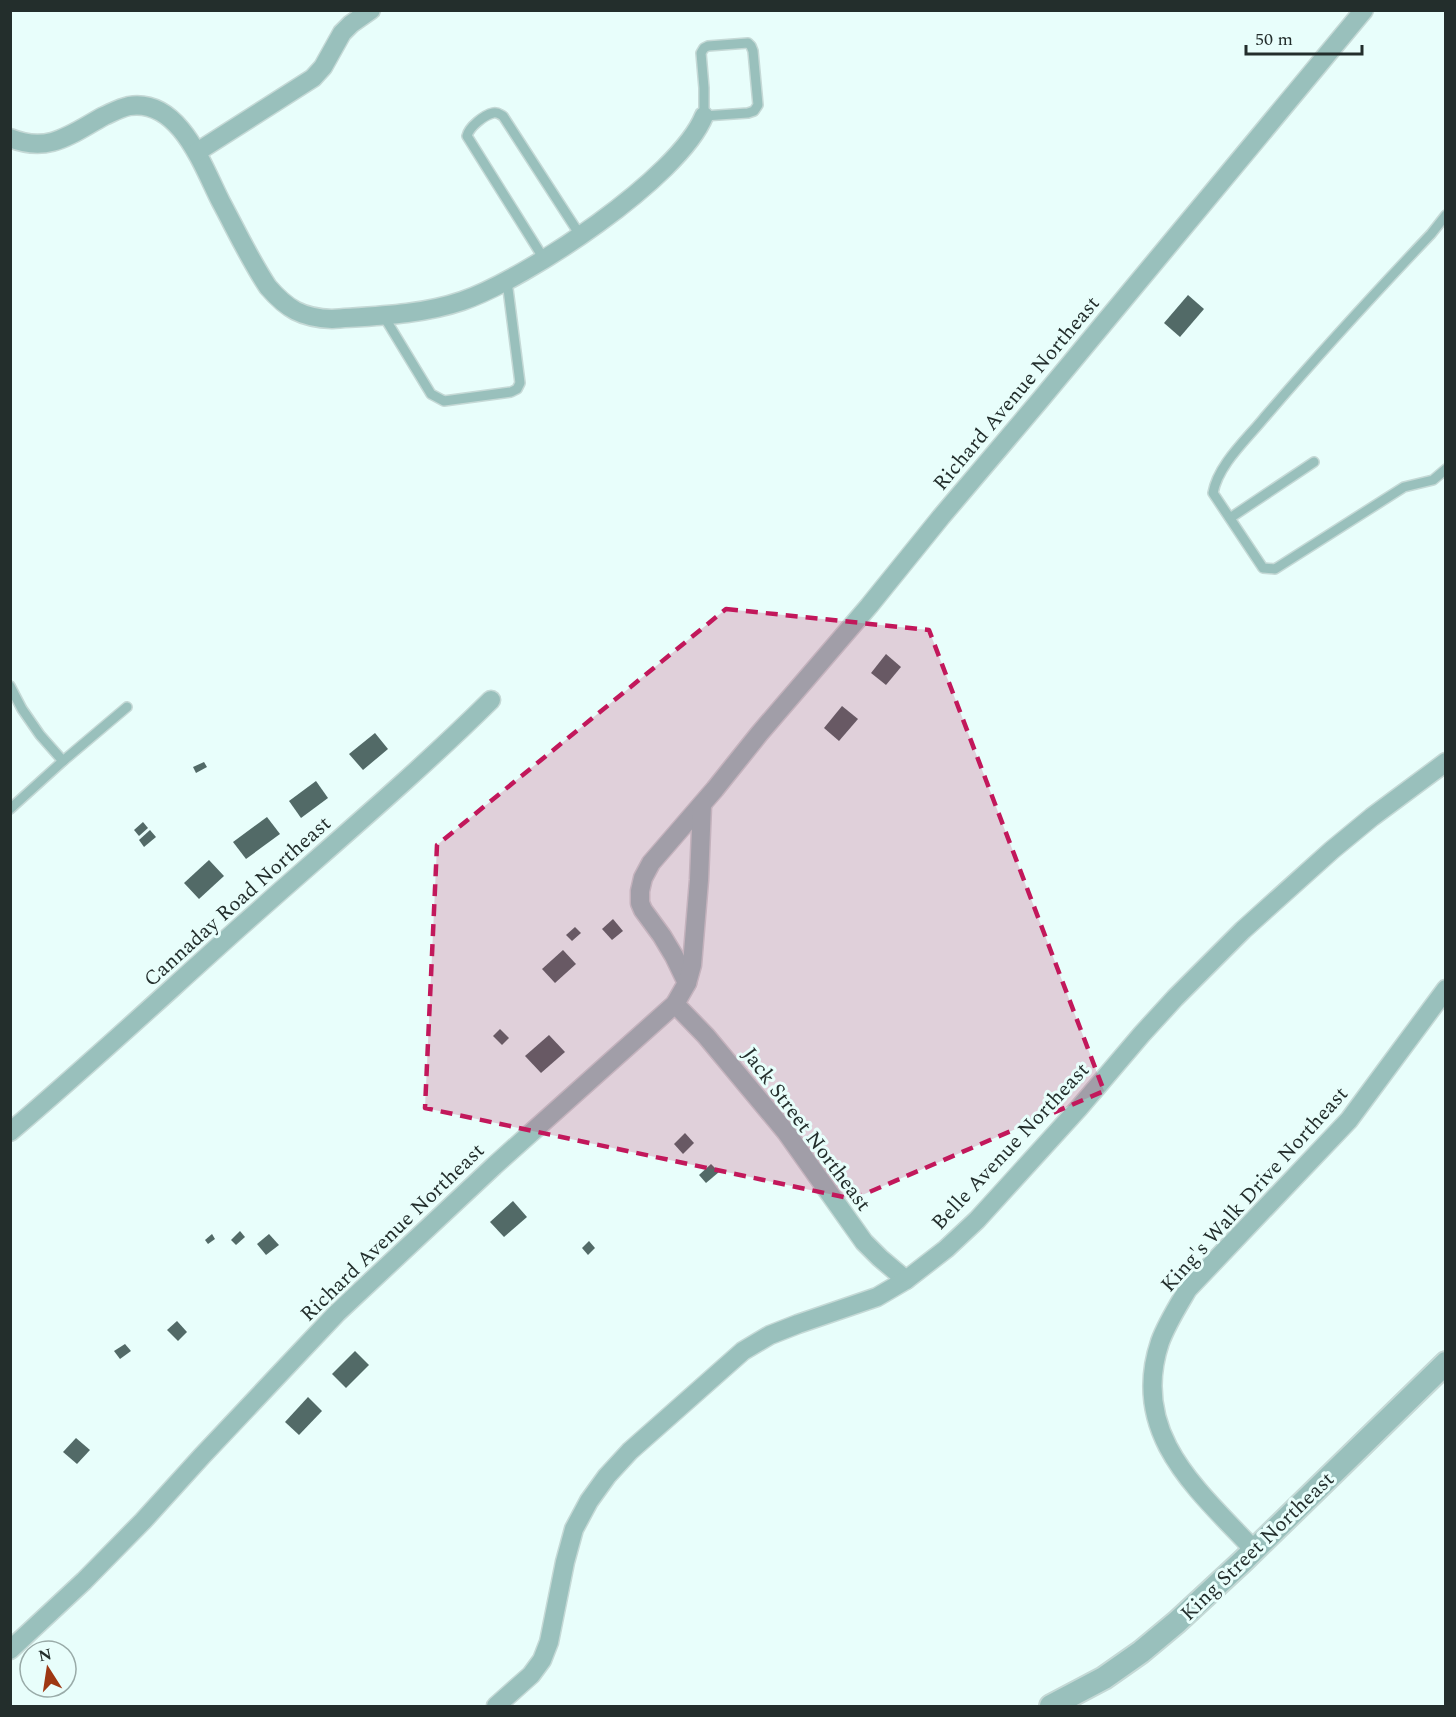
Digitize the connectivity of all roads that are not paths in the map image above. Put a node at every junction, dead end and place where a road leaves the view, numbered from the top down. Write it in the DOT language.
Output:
graph roads {
  1 [pos="371,10"];
  2 [pos="1364,10"];
  3 [pos="704,116"];
  4 [pos="10,138"];
  5 [pos="197,152"];
  6 [pos="1446,215"];
  7 [pos="580,235"];
  8 [pos="544,259"];
  9 [pos="507,281"];
  10 [pos="383,315"];
  11 [pos="1314,462"];
  12 [pos="1446,469"];
  13 [pos="1230,518"];
  14 [pos="10,686"];
  15 [pos="491,700"];
  16 [pos="127,707"];
  17 [pos="63,761"];
  18 [pos="1446,762"];
  19 [pos="702,805"];
  20 [pos="10,809"];
  21 [pos="687,983"];
  22 [pos="1446,989"];
  23 [pos="675,1004"];
  24 [pos="10,1132"];
  25 [pos="906,1280"];
  26 [pos="1446,1363"];
  27 [pos="1254,1550"];
  28 [pos="10,1650"];
  29 [pos="496,1707"];
  30 [pos="1050,1707"];
  1 -- 5 [label="street"];
  2 -- 19 [label="street, Richard Avenue Northeast"];
  3 -- 3 [label="lane"];
  3 -- 7 [label="street"];
  4 -- 5 [label="street"];
  5 -- 10 [label="street"];
  6 -- 13 [label="lane"];
  7 -- 8 [label="street"];
  7 -- 8 [label="lane"];
  8 -- 9 [label="street"];
  9 -- 10 [label="street"];
  9 -- 10 [label="lane"];
  11 -- 13 [label="lane"];
  12 -- 13 [label="lane"];
  14 -- 17 [label="lane"];
  15 -- 24 [label="street, Cannaday Road Northeast"];
  16 -- 17 [label="lane"];
  17 -- 20 [label="lane"];
  18 -- 25 [label="street, Belle Avenue Northeast"];
  19 -- 21 [label="street, Richard Avenue Northeast"];
  19 -- 21 [label="street, Richard Avenue Northeast"];
  21 -- 23 [label="street, Richard Avenue Northeast"];
  22 -- 27 [label="street, King's Walk Drive Northeast"];
  23 -- 25 [label="street, Jack Street Northeast"];
  23 -- 28 [label="street, Richard Avenue Northeast"];
  25 -- 29 [label="street, Belle Avenue Northeast"];
  26 -- 27 [label="street, King Street Northeast"];
  27 -- 30 [label="street, King Street Northeast"];
}
